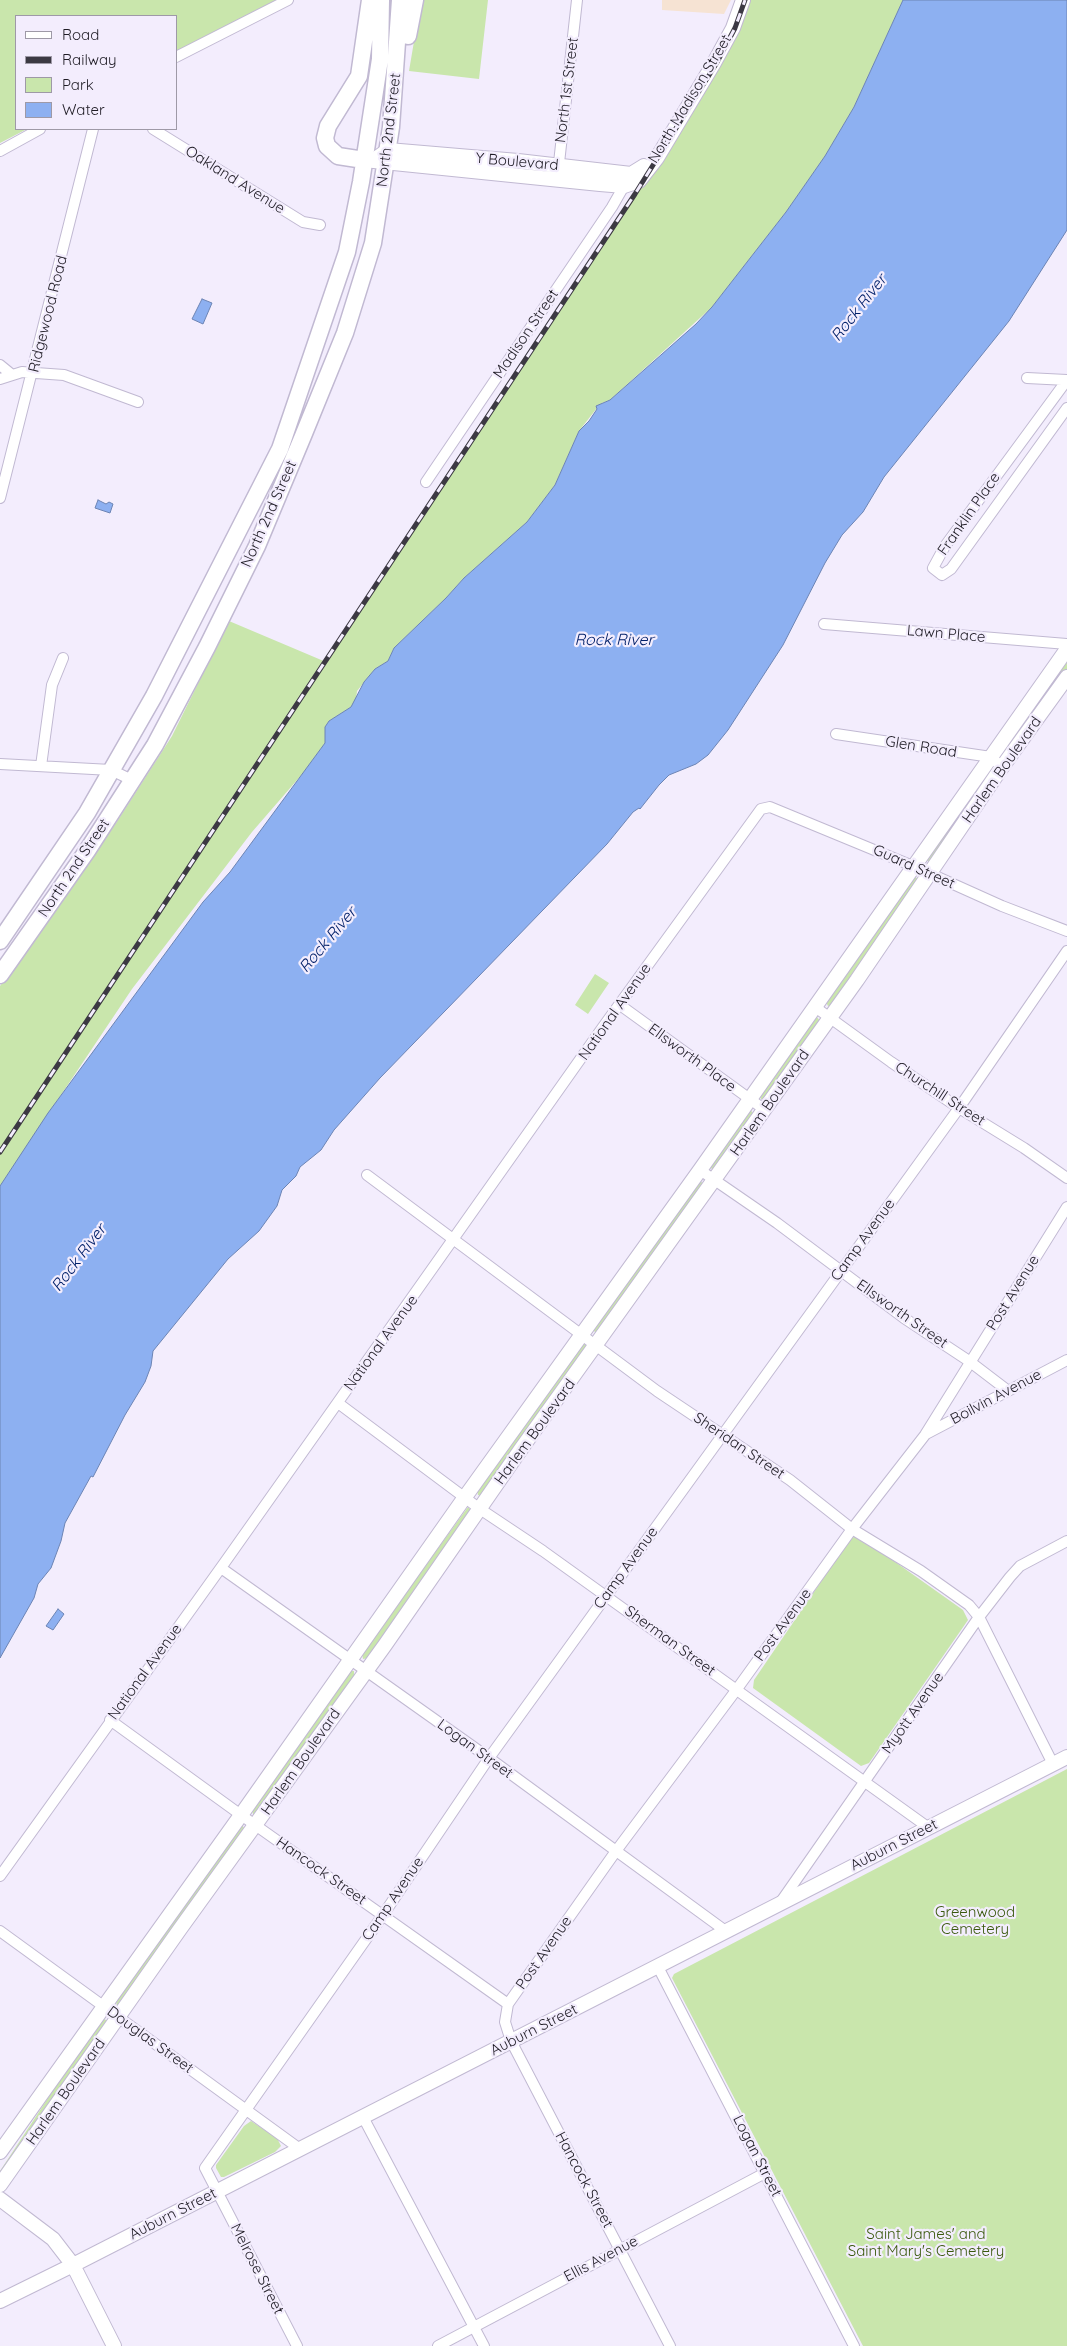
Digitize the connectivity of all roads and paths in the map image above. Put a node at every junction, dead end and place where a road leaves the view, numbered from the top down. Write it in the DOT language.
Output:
graph roads {
  1 [pos="288,0"];
  2 [pos="371,0"];
  3 [pos="381,0"];
  4 [pos="400,0"];
  5 [pos="415,0"];
  6 [pos="577,0"];
  7 [pos="743,0"];
  8 [pos="178,56"];
  9 [pos="391,126"];
  10 [pos="38,130"];
  11 [pos="93,130"];
  12 [pos="155,130"];
  13 [pos="0,150"];
  14 [pos="379,158"];
  15 [pos="657,158"];
  16 [pos="558,165"];
  17 [pos="557,181"];
  18 [pos="624,186"];
  19 [pos="320,225"];
  20 [pos="0,365"];
  21 [pos="33,373"];
  22 [pos="11,374"];
  23 [pos="1027,378"];
  24 [pos="0,379"];
  25 [pos="1067,380"];
  26 [pos="138,402"];
  27 [pos="1067,408"];
  28 [pos="426,482"];
  29 [pos="0,498"];
  30 [pos="824,624"];
  31 [pos="1067,644"];
  32 [pos="1067,649"];
  33 [pos="63,658"];
  34 [pos="1067,677"];
  35 [pos="836,734"];
  36 [pos="990,758"];
  37 [pos="0,764"];
  38 [pos="41,766"];
  39 [pos="1002,767"];
  40 [pos="111,770"];
  41 [pos="132,780"];
  42 [pos="761,809"];
  43 [pos="913,866"];
  44 [pos="930,874"];
  45 [pos="1067,932"];
  46 [pos="0,941"];
  47 [pos="1067,950"];
  48 [pos="0,975"];
  49 [pos="620,1005"];
  50 [pos="815,1007"];
  51 [pos="830,1018"];
  52 [pos="749,1099"];
  53 [pos="959,1108"];
  54 [pos="765,1110"];
  55 [pos="700,1170"];
  56 [pos="367,1175"];
  57 [pos="1067,1178"];
  58 [pos="715,1181"];
  59 [pos="1067,1207"];
  60 [pos="454,1240"];
  61 [pos="840,1270"];
  62 [pos="581,1334"];
  63 [pos="597,1346"];
  64 [pos="1067,1360"];
  65 [pos="969,1361"];
  66 [pos="1007,1390"];
  67 [pos="338,1403"];
  68 [pos="724,1434"];
  69 [pos="925,1435"];
  70 [pos="465,1497"];
  71 [pos="480,1509"];
  72 [pos="852,1528"];
  73 [pos="1067,1541"];
  74 [pos="221,1568"];
  75 [pos="606,1596"];
  76 [pos="979,1618"];
  77 [pos="350,1659"];
  78 [pos="366,1671"];
  79 [pos="737,1690"];
  80 [pos="110,1720"];
  81 [pos="1067,1757"];
  82 [pos="489,1758"];
  83 [pos="1053,1764"];
  84 [pos="866,1781"];
  85 [pos="241,1815"];
  86 [pos="256,1826"];
  87 [pos="929,1828"];
  88 [pos="616,1851"];
  89 [pos="0,1876"];
  90 [pos="778,1905"];
  91 [pos="383,1915"];
  92 [pos="0,1931"];
  93 [pos="727,1932"];
  94 [pos="658,1967"];
  95 [pos="508,2004"];
  96 [pos="104,2006"];
  97 [pos="119,2018"];
  98 [pos="511,2041"];
  99 [pos="246,2110"];
  100 [pos="363,2118"];
  101 [pos="300,2149"];
  102 [pos="0,2152"];
  103 [pos="765,2173"];
  104 [pos="0,2185"];
  105 [pos="217,2191"];
  106 [pos="0,2200"];
  107 [pos="620,2249"];
  108 [pos="73,2265"];
  109 [pos="0,2301"];
  110 [pos="474,2327"];
  111 [pos="114,2346"];
  112 [pos="297,2346"];
  113 [pos="438,2346"];
  114 [pos="484,2346"];
  115 [pos="670,2346"];
  116 [pos="854,2346"];
  1 -- 8 [label="street"];
  2 -- 14 [label="main road"];
  2 -- 14 [label="main road"];
  3 -- 14 [label="main road, North 2nd Street"];
  4 -- 9 [label="main road, North 2nd Street"];
  5 -- 9 [label="main road"];
  6 -- 16 [label="street, North 1st Street"];
  7 -- 15 [label="street, North Madison Street"];
  9 -- 14 [label="main road, North 2nd Street"];
  10 -- 13 [label="street"];
  11 -- 21 [label="street, Ridgewood Road"];
  12 -- 19 [label="street, Oakland Avenue"];
  14 -- 16 [label="street, Y Boulevard"];
  14 -- 17 [label="street, Y Boulevard"];
  14 -- 40 [label="main road, North 2nd Street"];
  14 -- 41 [label="main road, North 2nd Street"];
  15 -- 16 [label="street, Y Boulevard"];
  15 -- 18 [label="street, North Madison Street"];
  16 -- 17 [label="street, North 1st Street"];
  17 -- 18 [label="street, Y Boulevard"];
  18 -- 28 [label="street, Madison Street"];
  20 -- 22 [label="street"];
  21 -- 22 [label="street"];
  21 -- 26 [label="street"];
  21 -- 29 [label="street, Ridgewood Road"];
  22 -- 24 [label="street"];
  23 -- 25 [label="street, Franklin Place"];
  25 -- 27 [label="street, Franklin Place"];
  30 -- 31 [label="street, Lawn Place"];
  32 -- 36 [label="street, Harlem Boulevard"];
  33 -- 38 [label="street"];
  34 -- 39 [label="street, Harlem Boulevard"];
  35 -- 36 [label="street, Glen Road"];
  36 -- 39 [label="street, Glen Road"];
  36 -- 43 [label="street, Harlem Boulevard"];
  37 -- 38 [label="street"];
  38 -- 40 [label="street"];
  39 -- 44 [label="street, Harlem Boulevard"];
  40 -- 41 [label="street"];
  40 -- 46 [label="main road, North 2nd Street"];
  41 -- 48 [label="main road, North 2nd Street"];
  42 -- 43 [label="street, Guard Street"];
  42 -- 49 [label="street, National Avenue"];
  43 -- 44 [label="street, Guard Street"];
  43 -- 50 [label="street, Harlem Boulevard"];
  44 -- 45 [label="street, Guard Street"];
  44 -- 51 [label="street, Harlem Boulevard"];
  47 -- 53 [label="street, Camp Avenue"];
  49 -- 52 [label="street, Ellsworth Place"];
  49 -- 60 [label="street, National Avenue"];
  50 -- 51 [label="street, Churchill Street"];
  50 -- 52 [label="street, Harlem Boulevard"];
  51 -- 53 [label="street, Churchill Street"];
  51 -- 54 [label="street, Harlem Boulevard"];
  52 -- 54 [label="street, Ellsworth Place"];
  52 -- 55 [label="street, Harlem Boulevard"];
  53 -- 57 [label="street, Churchill Street"];
  53 -- 61 [label="street, Camp Avenue"];
  54 -- 58 [label="street, Harlem Boulevard"];
  55 -- 58 [label="street, Ellsworth Street"];
  55 -- 62 [label="street, Harlem Boulevard"];
  56 -- 60 [label="street, Sheridan Street"];
  58 -- 61 [label="street, Ellsworth Street"];
  58 -- 63 [label="street, Harlem Boulevard"];
  59 -- 65 [label="street, Post Avenue"];
  60 -- 62 [label="street, Sheridan Street"];
  60 -- 67 [label="street, National Avenue"];
  61 -- 65 [label="street, Ellsworth Street"];
  61 -- 68 [label="street, Camp Avenue"];
  62 -- 63 [label="street, Sheridan Street"];
  62 -- 70 [label="street, Harlem Boulevard"];
  63 -- 68 [label="street, Sheridan Street"];
  63 -- 71 [label="street, Harlem Boulevard"];
  64 -- 66 [label="street, Boilvin Avenue"];
  65 -- 66 [label="street, Ellsworth Street"];
  65 -- 69 [label="street, Post Avenue"];
  66 -- 69 [label="street, Boilvin Avenue"];
  67 -- 70 [label="street, Sherman Street"];
  67 -- 74 [label="street, National Avenue"];
  68 -- 72 [label="street, Sheridan Street"];
  68 -- 75 [label="street, Camp Avenue"];
  69 -- 72 [label="street, Post Avenue"];
  70 -- 71 [label="street, Sherman Street"];
  70 -- 77 [label="street, Harlem Boulevard"];
  71 -- 75 [label="street, Sherman Street"];
  71 -- 78 [label="street, Harlem Boulevard"];
  72 -- 76 [label="street, Sheridan Street"];
  72 -- 79 [label="street, Post Avenue"];
  73 -- 76 [label="street, Myott Avenue"];
  74 -- 77 [label="street, Logan Street"];
  74 -- 80 [label="street, National Avenue"];
  75 -- 79 [label="street, Sherman Street"];
  75 -- 82 [label="street, Camp Avenue"];
  76 -- 83 [label="street, Sheridan Street"];
  76 -- 84 [label="street, Myott Avenue"];
  77 -- 78 [label="street, Logan Street"];
  77 -- 85 [label="street, Harlem Boulevard"];
  78 -- 82 [label="street, Logan Street"];
  78 -- 86 [label="street, Harlem Boulevard"];
  79 -- 84 [label="street, Sherman Street"];
  79 -- 88 [label="street, Post Avenue"];
  80 -- 85 [label="street, Hancock Street"];
  80 -- 89 [label="street, National Avenue"];
  81 -- 83 [label="street, Auburn Street"];
  82 -- 88 [label="street, Logan Street"];
  82 -- 91 [label="street, Camp Avenue"];
  83 -- 87 [label="street, Auburn Street"];
  84 -- 87 [label="street, Sherman Street"];
  84 -- 90 [label="street, Myott Avenue"];
  85 -- 86 [label="street, Hancock Street"];
  85 -- 96 [label="street, Harlem Boulevard"];
  86 -- 91 [label="street, Hancock Street"];
  86 -- 97 [label="street, Harlem Boulevard"];
  87 -- 90 [label="street, Auburn Street"];
  88 -- 93 [label="street, Logan Street"];
  88 -- 95 [label="street, Post Avenue"];
  90 -- 93 [label="street, Auburn Street"];
  91 -- 95 [label="street, Hancock Street"];
  91 -- 99 [label="street, Camp Avenue"];
  92 -- 96 [label="street, Douglas Street"];
  93 -- 94 [label="street, Auburn Street"];
  94 -- 98 [label="street, Auburn Street"];
  94 -- 103 [label="street, Logan Street"];
  95 -- 98 [label="street, Post Avenue"];
  96 -- 97 [label="street, Douglas Street"];
  96 -- 102 [label="street, Harlem Boulevard"];
  97 -- 99 [label="street, Douglas Street"];
  97 -- 104 [label="street, Harlem Boulevard"];
  98 -- 100 [label="street, Auburn Street"];
  98 -- 107 [label="street, Hancock Street"];
  99 -- 101 [label="street, Douglas Street"];
  99 -- 105 [label="street, Camp Avenue"];
  100 -- 101 [label="street, Auburn Street"];
  100 -- 110 [label="street"];
  101 -- 105 [label="street, Auburn Street"];
  103 -- 107 [label="street, Ellis Avenue"];
  103 -- 116 [label="street, Logan Street"];
  105 -- 108 [label="street, Auburn Street"];
  105 -- 112 [label="street, Melrose Street"];
  106 -- 108 [label="street"];
  107 -- 110 [label="street, Ellis Avenue"];
  107 -- 115 [label="street, Hancock Street"];
  108 -- 109 [label="street, Auburn Street"];
  108 -- 111 [label="street"];
  110 -- 113 [label="street, Ellis Avenue"];
  110 -- 114 [label="street"];
}
